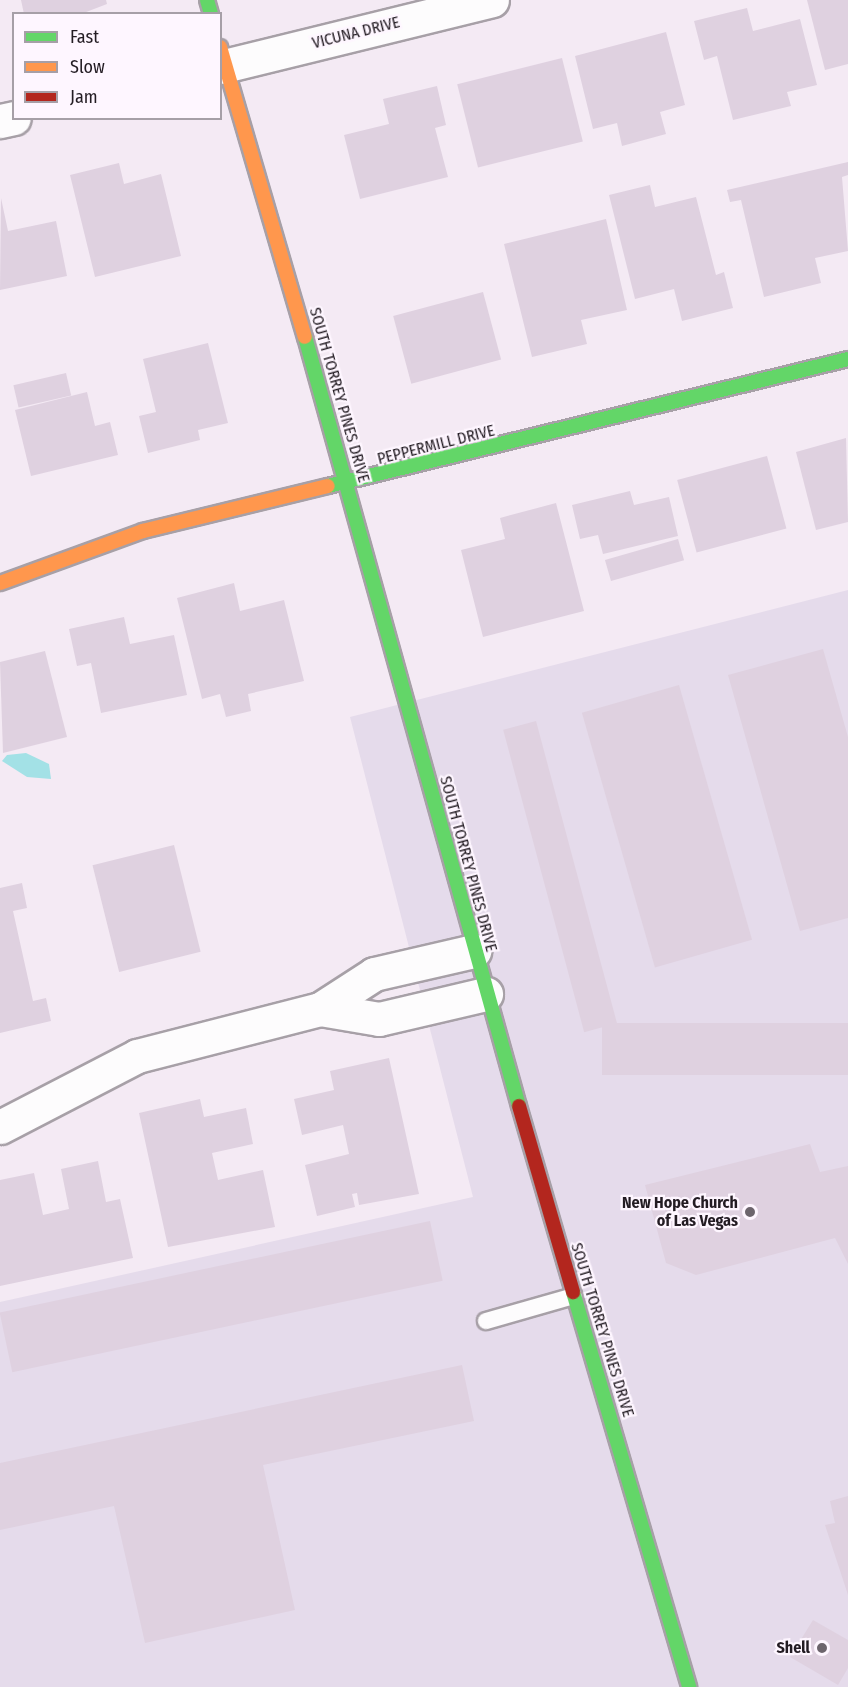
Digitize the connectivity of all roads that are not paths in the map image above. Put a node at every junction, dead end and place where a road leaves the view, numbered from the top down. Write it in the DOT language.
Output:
graph roads {
  1 [pos="492,0"];
  2 [pos="222,60"];
  3 [pos="848,359"];
  4 [pos="348,483"];
  5 [pos="0,582"];
  6 [pos="474,951"];
  7 [pos="486,994"];
  8 [pos="320,1009"];
  9 [pos="0,1127"];
  10 [pos="574,1296"];
  11 [pos="486,1321"];
  12 [pos="689,1687"];
  1 -- 2 [label="street, VICUNA DRIVE"];
  2 -- 4 [label="main road, SOUTH TORREY PINES DRIVE"];
  3 -- 4 [label="main road, PEPPERMILL DRIVE"];
  4 -- 5 [label="main road, PEPPERMILL DRIVE"];
  4 -- 6 [label="main road, SOUTH TORREY PINES DRIVE"];
  6 -- 7 [label="main road, SOUTH TORREY PINES DRIVE"];
  6 -- 8 [label="street"];
  7 -- 8 [label="street"];
  7 -- 10 [label="main road, SOUTH TORREY PINES DRIVE"];
  8 -- 9 [label="street"];
  10 -- 11 [label="lane"];
  10 -- 12 [label="main road, SOUTH TORREY PINES DRIVE"];
}
